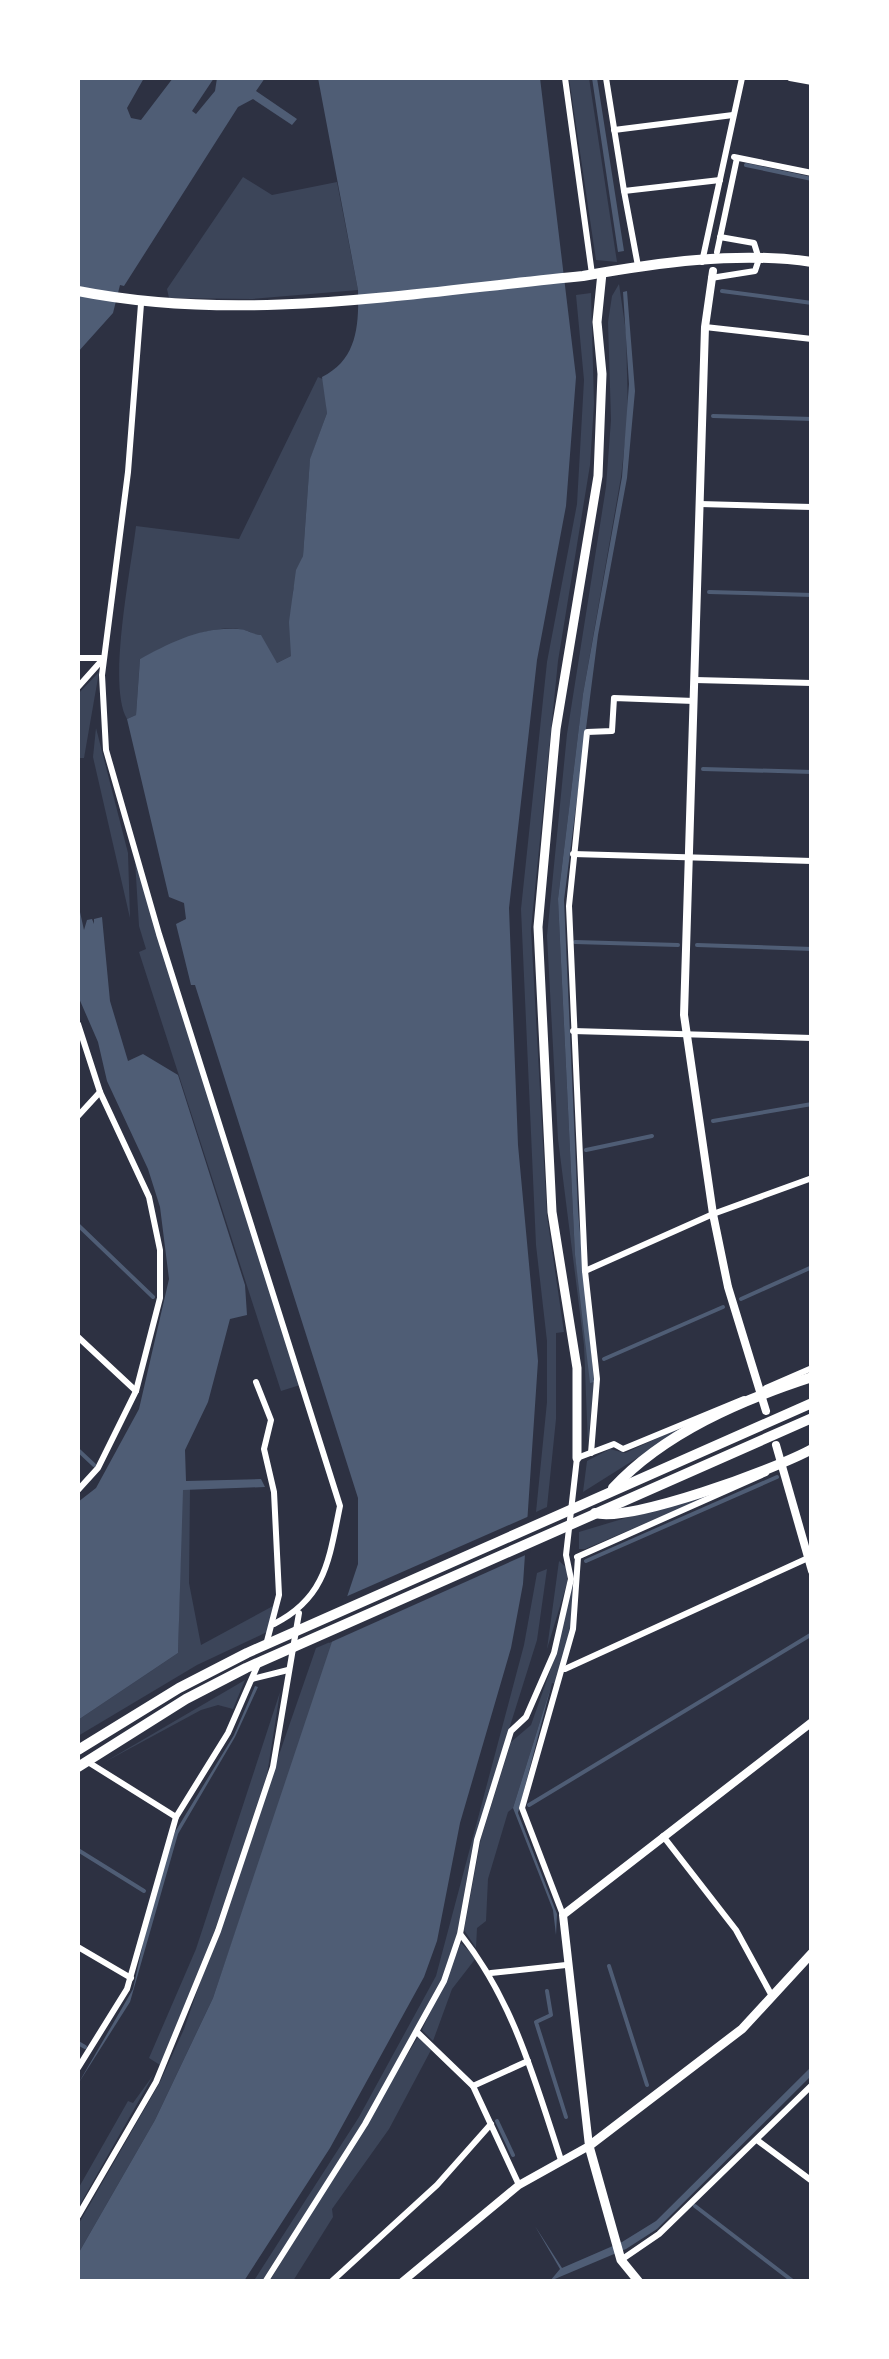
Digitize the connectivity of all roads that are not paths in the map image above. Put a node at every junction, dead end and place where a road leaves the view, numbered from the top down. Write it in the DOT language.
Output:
graph roads {
  1 [pos="565,78"];
  2 [pos="606,78"];
  3 [pos="742,78"];
  4 [pos="790,78"];
  5 [pos="812,82"];
  6 [pos="733,115"];
  7 [pos="614,130"];
  8 [pos="726,156"];
  9 [pos="737,158"];
  10 [pos="812,174"];
  11 [pos="720,180"];
  12 [pos="624,191"];
  13 [pos="720,237"];
  14 [pos="717,252"];
  15 [pos="760,259"];
  16 [pos="702,262"];
  17 [pos="812,262"];
  18 [pos="638,266"];
  19 [pos="592,274"];
  20 [pos="712,275"];
  21 [pos="78,292"];
  22 [pos="141,304"];
  23 [pos="704,327"];
  24 [pos="812,340"];
  25 [pos="700,504"];
  26 [pos="812,507"];
  27 [pos="78,658"];
  28 [pos="104,658"];
  29 [pos="695,680"];
  30 [pos="812,683"];
  31 [pos="78,687"];
  32 [pos="694,701"];
  33 [pos="573,854"];
  34 [pos="688,857"];
  35 [pos="812,860"];
  36 [pos="78,1024"];
  37 [pos="573,1031"];
  38 [pos="687,1034"];
  39 [pos="812,1038"];
  40 [pos="100,1092"];
  41 [pos="78,1114"];
  42 [pos="812,1178"];
  43 [pos="713,1214"];
  44 [pos="585,1271"];
  45 [pos="78,1337"];
  46 [pos="812,1368"];
  47 [pos="812,1377"];
  48 [pos="256,1382"];
  49 [pos="136,1392"];
  50 [pos="761,1392"];
  51 [pos="812,1403"];
  52 [pos="766,1410"];
  53 [pos="812,1418"];
  54 [pos="776,1445"];
  55 [pos="591,1453"];
  56 [pos="808,1453"];
  57 [pos="577,1458"];
  58 [pos="781,1464"];
  59 [pos="78,1490"];
  60 [pos="610,1493"];
  61 [pos="590,1511"];
  62 [pos="566,1554"];
  63 [pos="578,1557"];
  64 [pos="808,1558"];
  65 [pos="812,1571"];
  66 [pos="300,1611"];
  67 [pos="274,1624"];
  68 [pos="288,1670"];
  69 [pos="564,1670"];
  70 [pos="252,1679"];
  71 [pos="812,1722"];
  72 [pos="78,1750"];
  73 [pos="82,1764"];
  74 [pos="176,1817"];
  75 [pos="664,1836"];
  76 [pos="562,1915"];
  77 [pos="460,1934"];
  78 [pos="78,1946"];
  79 [pos="812,1953"];
  80 [pos="566,1965"];
  81 [pos="492,1973"];
  82 [pos="132,1978"];
  83 [pos="772,1996"];
  84 [pos="417,2032"];
  85 [pos="528,2060"];
  86 [pos="78,2068"];
  87 [pos="812,2085"];
  88 [pos="474,2086"];
  89 [pos="491,2124"];
  90 [pos="757,2140"];
  91 [pos="589,2146"];
  92 [pos="561,2160"];
  93 [pos="812,2181"];
  94 [pos="519,2185"];
  95 [pos="78,2216"];
  96 [pos="620,2257"];
  97 [pos="265,2282"];
  98 [pos="330,2282"];
  99 [pos="402,2282"];
  100 [pos="639,2282"];
  1 -- 19 [label="street"];
  2 -- 7 [label="street"];
  3 -- 6 [label="street"];
  4 -- 5 [label="street"];
  6 -- 7 [label="street"];
  6 -- 8 [label="street"];
  7 -- 12 [label="street"];
  8 -- 9 [label="street"];
  8 -- 11 [label="street"];
  9 -- 10 [label="street"];
  9 -- 13 [label="street"];
  11 -- 12 [label="street"];
  11 -- 16 [label="street"];
  12 -- 18 [label="street"];
  13 -- 14 [label="street"];
  13 -- 15 [label="street"];
  15 -- 16 [label="main road"];
  15 -- 17 [label="main road"];
  15 -- 20 [label="street"];
  16 -- 18 [label="main road"];
  18 -- 19 [label="main road"];
  19 -- 22 [label="main road"];
  19 -- 57 [label="main road"];
  20 -- 23 [label="street"];
  21 -- 22 [label="main road"];
  22 -- 28 [label="street"];
  23 -- 24 [label="street"];
  23 -- 25 [label="street"];
  25 -- 26 [label="street"];
  25 -- 29 [label="street"];
  27 -- 28 [label="street"];
  28 -- 31 [label="street"];
  28 -- 66 [label="street"];
  29 -- 30 [label="street"];
  29 -- 32 [label="street"];
  32 -- 33 [label="street"];
  32 -- 34 [label="street"];
  33 -- 34 [label="street"];
  33 -- 37 [label="street"];
  34 -- 35 [label="street"];
  34 -- 38 [label="street"];
  36 -- 40 [label="street"];
  37 -- 38 [label="street"];
  37 -- 44 [label="street"];
  38 -- 39 [label="street"];
  38 -- 43 [label="street"];
  40 -- 41 [label="street"];
  40 -- 49 [label="street"];
  42 -- 43 [label="street"];
  43 -- 44 [label="street"];
  43 -- 50 [label="street"];
  44 -- 55 [label="street"];
  45 -- 49 [label="street"];
  46 -- 50 [label="street"];
  47 -- 50 [label="main road"];
  48 -- 67 [label="street"];
  49 -- 59 [label="street"];
  50 -- 52 [label="street"];
  50 -- 55 [label="street"];
  50 -- 60 [label="main road"];
  51 -- 60 [label="main road"];
  53 -- 61 [label="main road"];
  54 -- 58 [label="street"];
  55 -- 57 [label="street"];
  56 -- 58 [label="main road"];
  57 -- 62 [label="street"];
  58 -- 61 [label="main road"];
  58 -- 63 [label="street"];
  58 -- 64 [label="street"];
  60 -- 61 [label="main road"];
  61 -- 72 [label="main road"];
  61 -- 73 [label="main road"];
  62 -- 63 [label="street"];
  62 -- 77 [label="street"];
  63 -- 69 [label="street"];
  64 -- 65 [label="street"];
  64 -- 69 [label="street"];
  66 -- 67 [label="street"];
  66 -- 68 [label="street"];
  67 -- 70 [label="street"];
  68 -- 70 [label="street"];
  68 -- 95 [label="street"];
  69 -- 76 [label="street"];
  70 -- 74 [label="street"];
  71 -- 75 [label="street"];
  73 -- 74 [label="street"];
  74 -- 82 [label="street"];
  75 -- 76 [label="street"];
  75 -- 83 [label="street"];
  76 -- 80 [label="street"];
  77 -- 81 [label="street"];
  77 -- 84 [label="street"];
  78 -- 82 [label="street"];
  79 -- 83 [label="main road"];
  80 -- 81 [label="street"];
  80 -- 91 [label="street"];
  81 -- 85 [label="street"];
  82 -- 86 [label="street"];
  83 -- 91 [label="main road"];
  84 -- 88 [label="street"];
  84 -- 97 [label="street"];
  85 -- 88 [label="street"];
  85 -- 92 [label="street"];
  87 -- 90 [label="street"];
  88 -- 89 [label="street"];
  89 -- 94 [label="street"];
  89 -- 98 [label="street"];
  90 -- 93 [label="street"];
  90 -- 96 [label="street"];
  91 -- 92 [label="street"];
  91 -- 96 [label="main road"];
  92 -- 94 [label="street"];
  94 -- 99 [label="street"];
  96 -- 100 [label="main road"];
}
